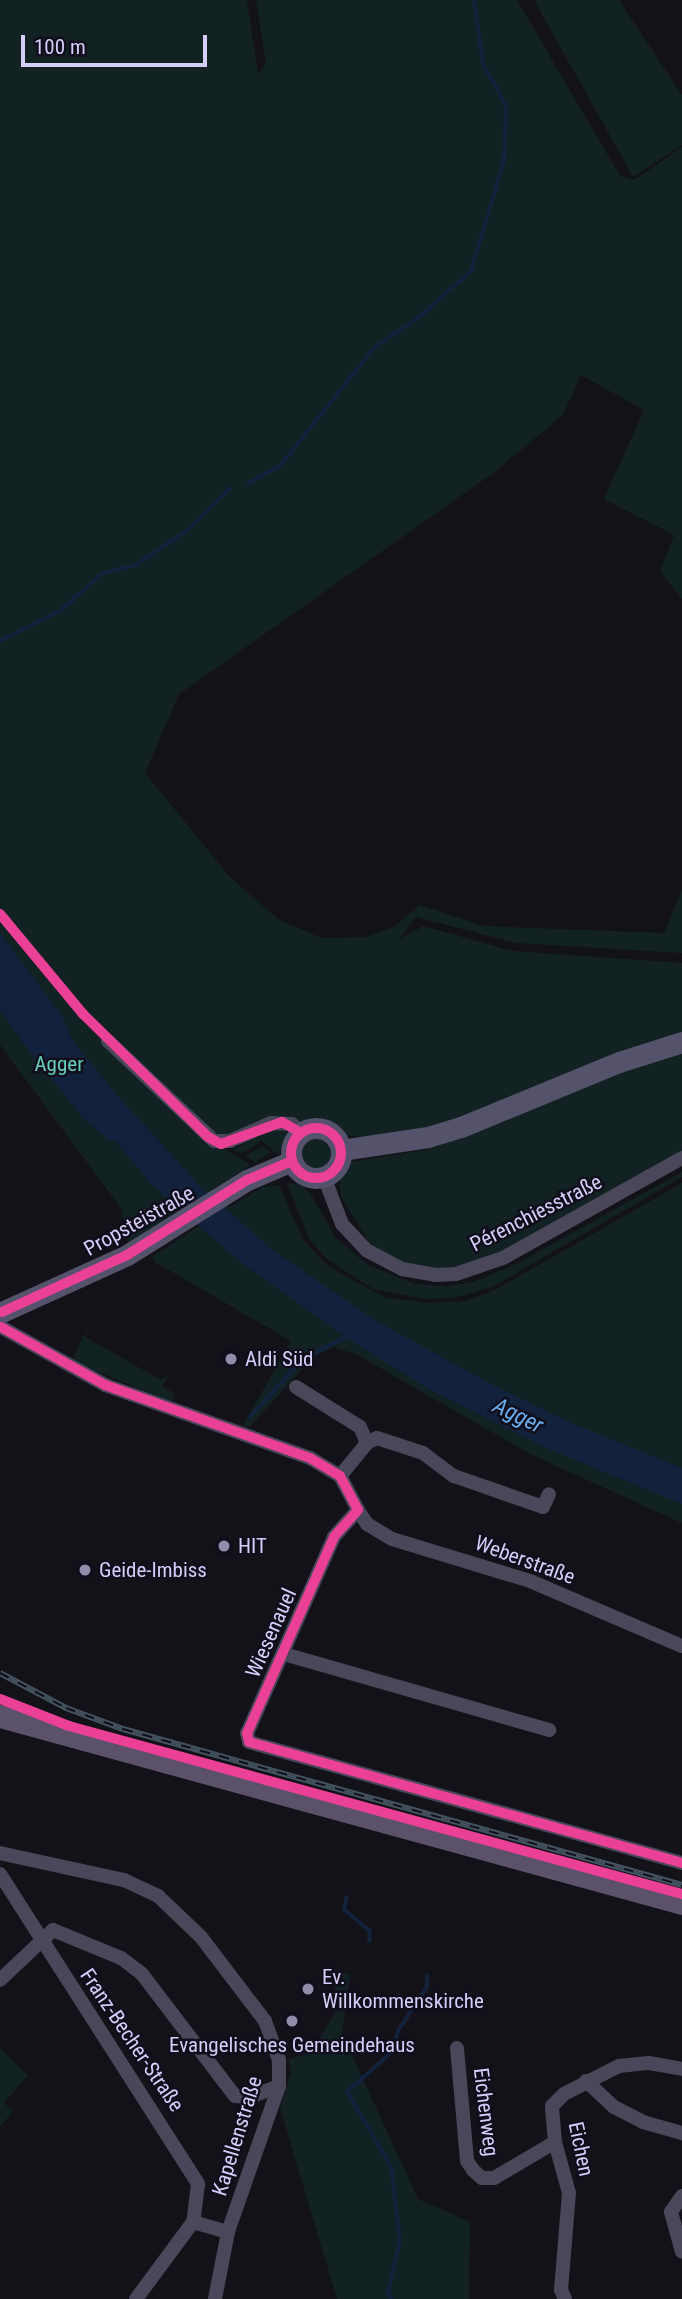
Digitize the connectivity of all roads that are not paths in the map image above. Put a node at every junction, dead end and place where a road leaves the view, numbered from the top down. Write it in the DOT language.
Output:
graph roads {
  1 [pos="108,1041"];
  2 [pos="682,1042"];
  3 [pos="301,1133"];
  4 [pos="341,1150"];
  5 [pos="682,1158"];
  6 [pos="292,1161"];
  7 [pos="324,1177"];
  8 [pos="1,1319"];
  9 [pos="296,1387"];
  10 [pos="367,1443"];
  11 [pos="340,1476"];
  12 [pos="549,1494"];
  13 [pos="358,1510"];
  14 [pos="682,1646"];
  15 [pos="284,1654"];
  16 [pos="0,1716"];
  17 [pos="549,1730"];
  18 [pos="0,1853"];
  19 [pos="682,1863"];
  20 [pos="0,1874"];
  21 [pos="682,1903"];
  22 [pos="41,1938"];
  23 [pos="0,1980"];
  24 [pos="457,2048"];
  25 [pos="682,2069"];
  26 [pos="586,2081"];
  27 [pos="279,2086"];
  28 [pos="682,2133"];
  29 [pos="555,2142"];
  30 [pos="682,2196"];
  31 [pos="193,2222"];
  32 [pos="228,2232"];
  33 [pos="682,2252"];
  34 [pos="136,2299"];
  35 [pos="215,2299"];
  36 [pos="565,2299"];
  1 -- 3 [label="street"];
  2 -- 4 [label="street"];
  3 -- 4 [label="street"];
  3 -- 6 [label="street"];
  4 -- 7 [label="street"];
  5 -- 7 [label="street, Pérenchiesstraße"];
  6 -- 7 [label="street"];
  6 -- 8 [label="street, Propsteistraße"];
  8 -- 11 [label="street"];
  9 -- 10 [label="street"];
  10 -- 11 [label="street"];
  10 -- 12 [label="street"];
  11 -- 13 [label="street"];
  13 -- 14 [label="street, Weberstraße"];
  13 -- 15 [label="street, Wiesenauel"];
  15 -- 17 [label="street, Wiesenauel"];
  15 -- 19 [label="street, Wiesenauel"];
  16 -- 21 [label="main road"];
  18 -- 27 [label="street, Kapellenstraße"];
  20 -- 22 [label="street, Franz-Becher-Straße"];
  22 -- 23 [label="street"];
  22 -- 27 [label="street"];
  22 -- 31 [label="street, Franz-Becher-Straße"];
  24 -- 29 [label="street, Eichenweg"];
  25 -- 26 [label="street, Eichen"];
  26 -- 28 [label="street"];
  26 -- 29 [label="street, Eichen"];
  27 -- 32 [label="street, Kapellenstraße"];
  29 -- 36 [label="street, Eichen"];
  30 -- 33 [label="street"];
  31 -- 32 [label="street"];
  31 -- 34 [label="street"];
  32 -- 35 [label="street, Kapellenstraße"];
}
